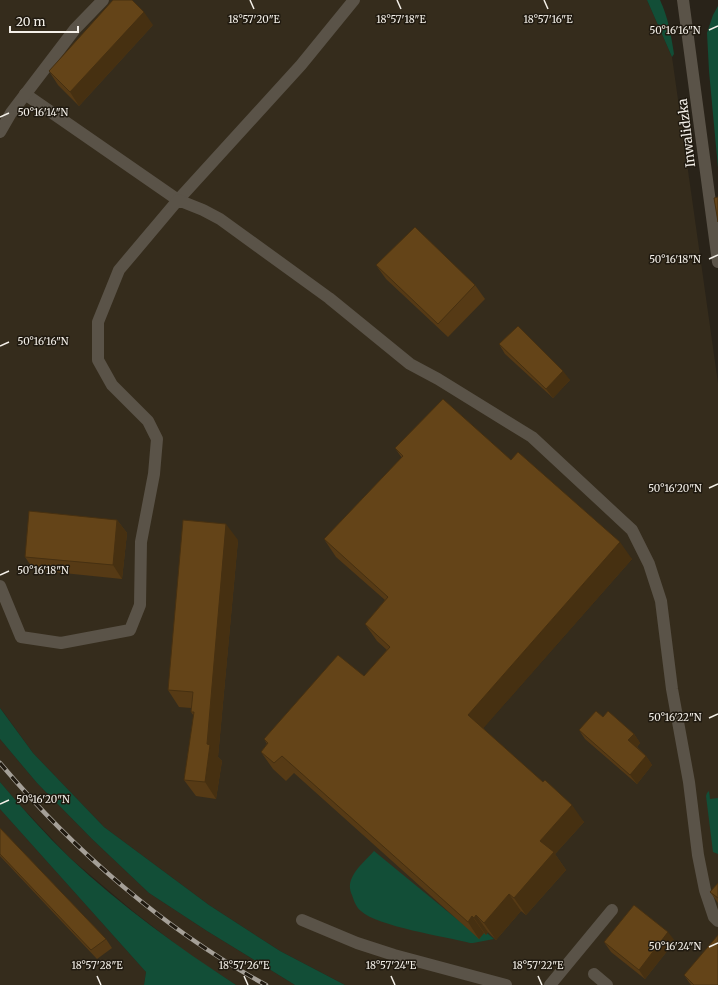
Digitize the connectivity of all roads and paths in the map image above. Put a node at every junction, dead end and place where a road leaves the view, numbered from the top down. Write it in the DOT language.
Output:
graph roads {
  1 [pos="103,0"];
  2 [pos="354,0"];
  3 [pos="683,0"];
  4 [pos="25,94"];
  5 [pos="0,132"];
  6 [pos="178,200"];
  7 [pos="714,203"];
  8 [pos="718,262"];
  9 [pos="0,586"];
  10 [pos="612,910"];
  11 [pos="302,920"];
  12 [pos="718,921"];
  13 [pos="594,974"];
  14 [pos="506,985"];
  15 [pos="550,985"];
  16 [pos="607,985"];
  1 -- 4 [label="street"];
  2 -- 6 [label="street"];
  3 -- 7 [label="street, Inwalidzka"];
  4 -- 5 [label="street"];
  4 -- 6 [label="street"];
  6 -- 9 [label="street"];
  6 -- 12 [label="street"];
  7 -- 8 [label="street, Inwalidzka"];
  10 -- 15 [label="street"];
  11 -- 14 [label="street"];
  13 -- 16 [label="street"];
}
